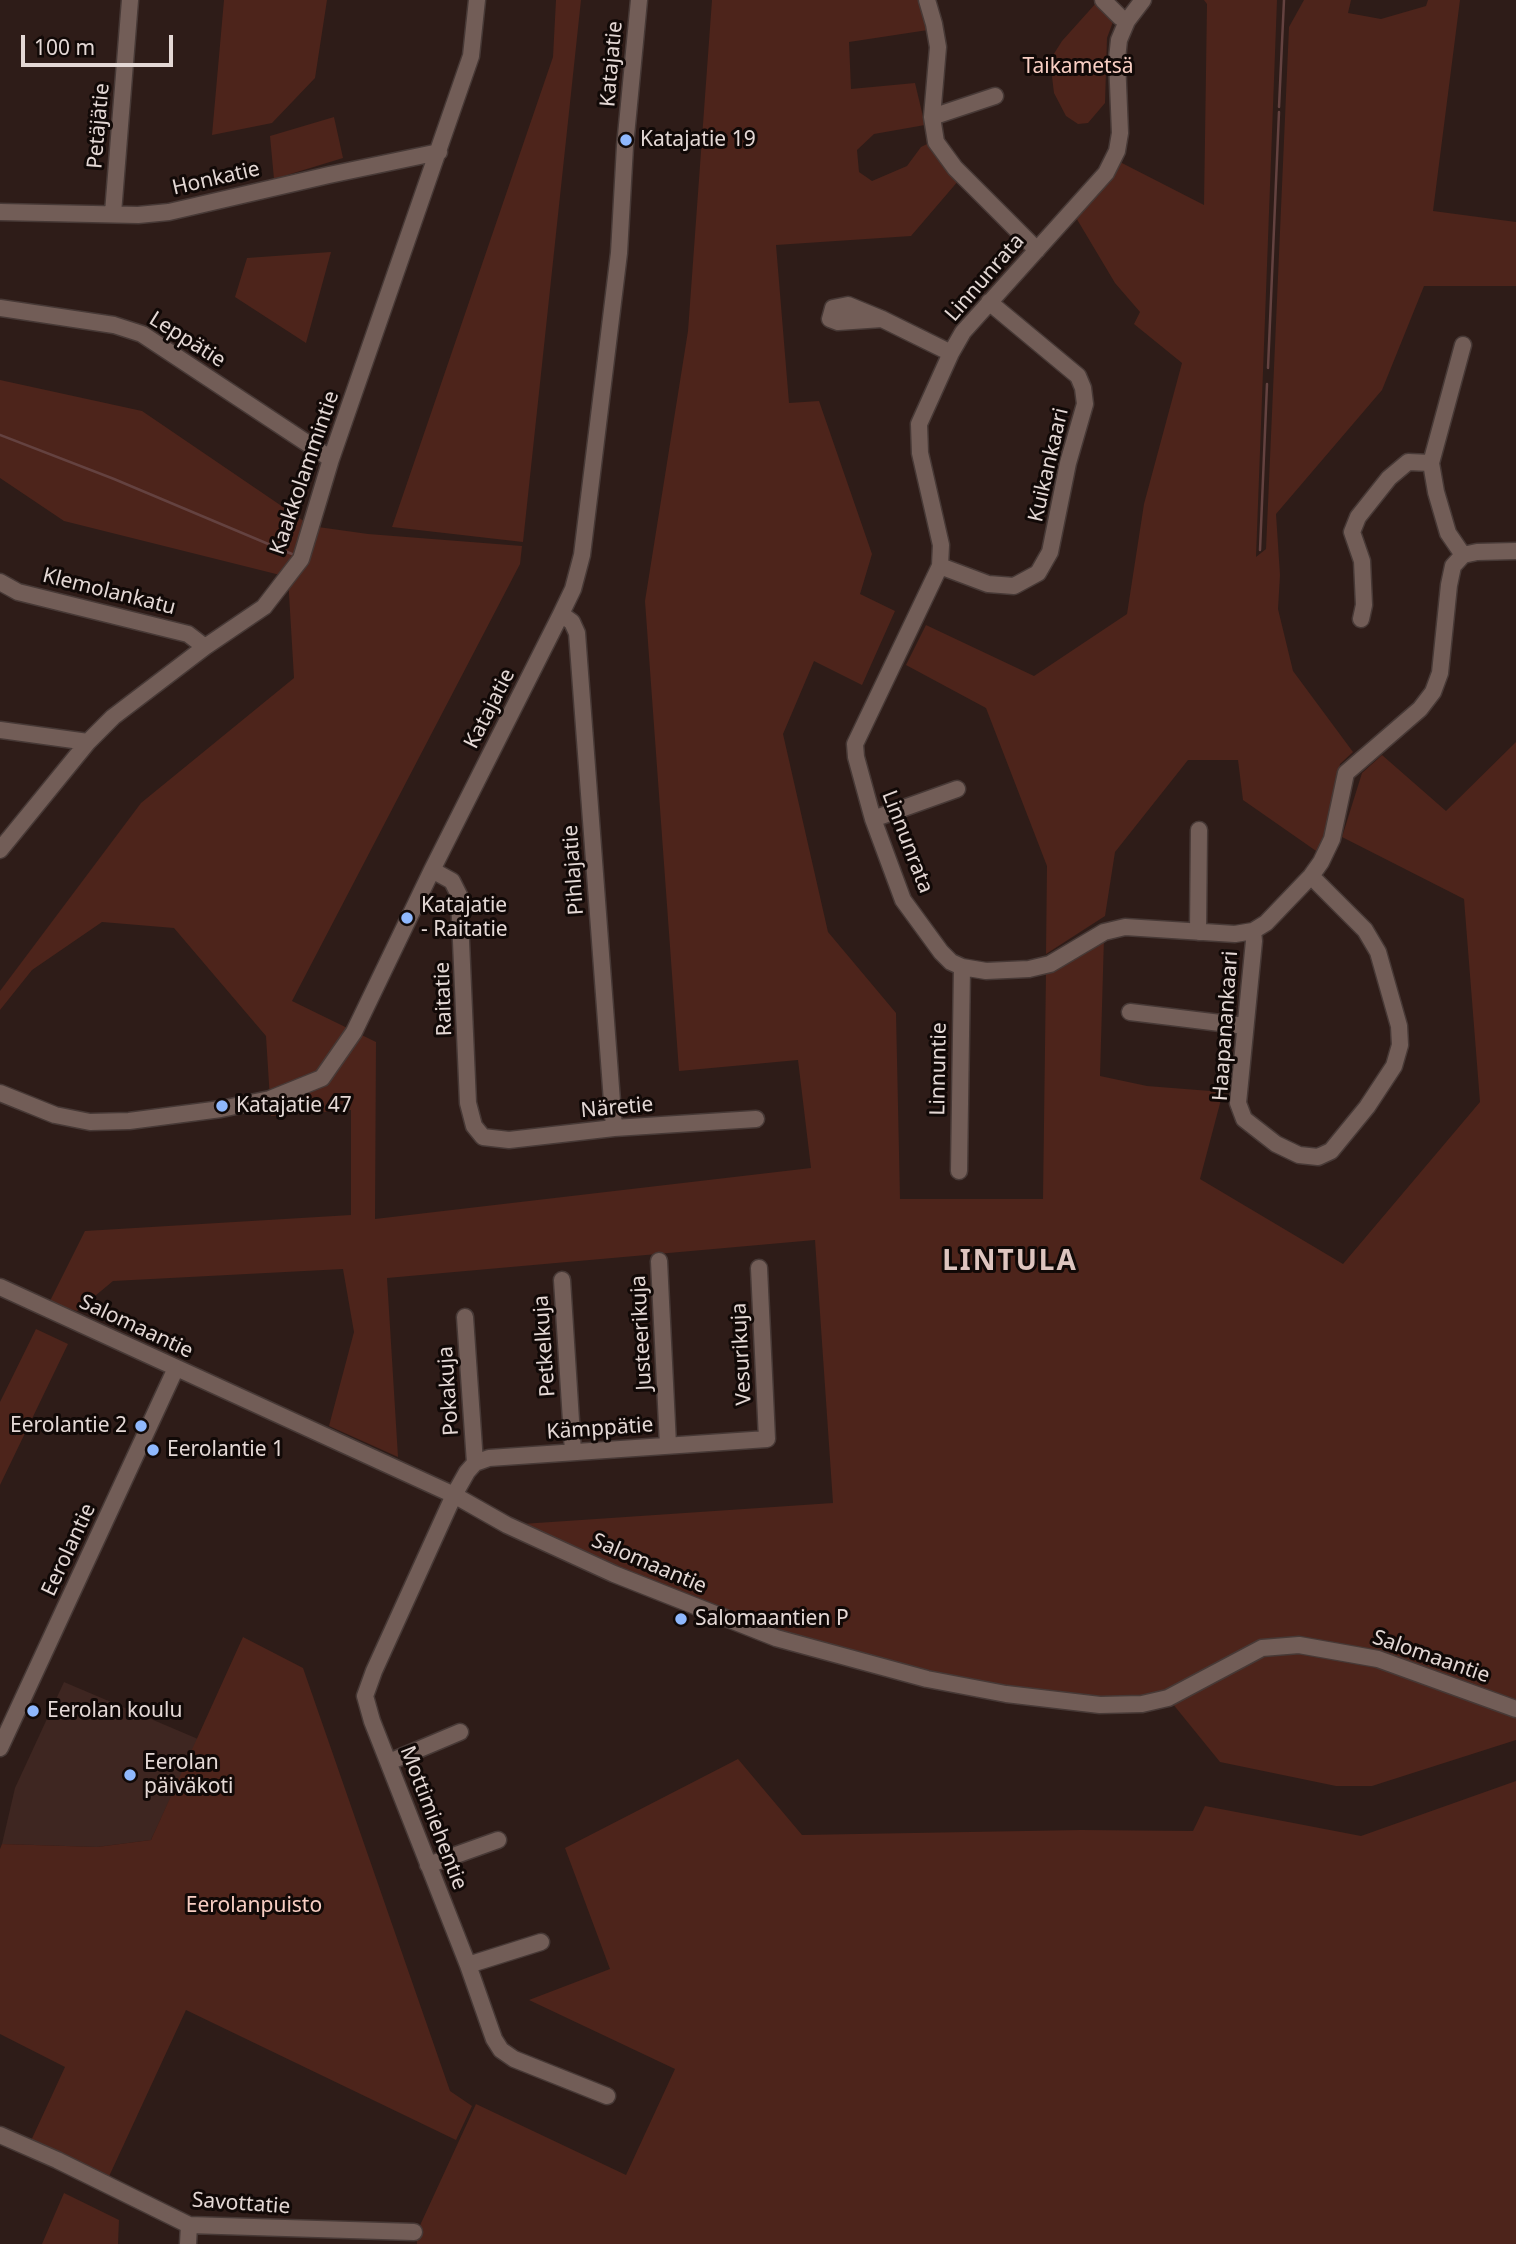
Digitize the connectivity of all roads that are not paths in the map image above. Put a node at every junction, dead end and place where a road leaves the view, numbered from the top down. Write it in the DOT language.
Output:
graph roads {
  1 [pos="130,0"];
  2 [pos="477,0"];
  3 [pos="639,0"];
  4 [pos="927,0"];
  5 [pos="1103,0"];
  6 [pos="1143,0"];
  7 [pos="1127,21"];
  8 [pos="995,96"];
  9 [pos="932,117"];
  10 [pos="439,152"];
  11 [pos="0,212"];
  12 [pos="113,213"];
  13 [pos="1037,250"];
  14 [pos="989,302"];
  15 [pos="0,308"];
  16 [pos="882,319"];
  17 [pos="1463,345"];
  18 [pos="951,353"];
  19 [pos="331,459"];
  20 [pos="1430,463"];
  21 [pos="1516,551"];
  22 [pos="1463,555"];
  23 [pos="940,566"];
  24 [pos="0,582"];
  25 [pos="561,614"];
  26 [pos="1361,619"];
  27 [pos="205,647"];
  28 [pos="0,730"];
  29 [pos="88,743"];
  30 [pos="957,789"];
  31 [pos="873,819"];
  32 [pos="1199,830"];
  33 [pos="0,850"];
  34 [pos="432,870"];
  35 [pos="1311,876"];
  36 [pos="1253,930"];
  37 [pos="1198,932"];
  38 [pos="961,967"];
  39 [pos="1129,1013"];
  40 [pos="1245,1026"];
  41 [pos="0,1093"];
  42 [pos="756,1119"];
  43 [pos="614,1128"];
  44 [pos="482,1137"];
  45 [pos="959,1171"];
  46 [pos="659,1261"];
  47 [pos="759,1268"];
  48 [pos="562,1280"];
  49 [pos="0,1287"];
  50 [pos="465,1317"];
  51 [pos="176,1368"];
  52 [pos="767,1438"];
  53 [pos="668,1446"];
  54 [pos="573,1452"];
  55 [pos="475,1463"];
  56 [pos="454,1495"];
  57 [pos="1516,1709"];
  58 [pos="460,1732"];
  59 [pos="0,1748"];
  60 [pos="389,1762"];
  61 [pos="498,1840"];
  62 [pos="428,1865"];
  63 [pos="541,1942"];
  64 [pos="468,1965"];
  65 [pos="607,2096"];
  66 [pos="0,2135"];
  67 [pos="189,2225"];
  68 [pos="414,2232"];
  69 [pos="188,2244"];
  1 -- 12 [label="street, Petäjätie"];
  2 -- 10 [label="street, Kaakkolammintie"];
  3 -- 25 [label="street, Katajatie"];
  4 -- 9 [label="street"];
  5 -- 7 [label="street"];
  6 -- 7 [label="street, Linnunrata"];
  7 -- 13 [label="street, Linnunrata"];
  8 -- 9 [label="street"];
  9 -- 13 [label="street"];
  10 -- 12 [label="street, Honkatie"];
  10 -- 19 [label="street, Kaakkolammintie"];
  11 -- 12 [label="street, Honkatie"];
  13 -- 14 [label="street, Linnunrata"];
  14 -- 18 [label="street, Linnunrata"];
  14 -- 23 [label="street, Kuikankaari"];
  15 -- 19 [label="street, Leppätie"];
  16 -- 18 [label="street"];
  17 -- 20 [label="street"];
  18 -- 23 [label="street, Linnunrata"];
  19 -- 27 [label="street, Kaakkolammintie"];
  20 -- 22 [label="street"];
  20 -- 26 [label="street"];
  21 -- 22 [label="street"];
  22 -- 35 [label="street"];
  23 -- 31 [label="street, Linnunrata"];
  24 -- 27 [label="street, Klemolankatu"];
  25 -- 34 [label="street, Katajatie"];
  25 -- 43 [label="street, Pihlajatie"];
  27 -- 29 [label="street, Kaakkolammintie"];
  28 -- 29 [label="street"];
  29 -- 33 [label="street, Kaakkolammintie"];
  30 -- 31 [label="street"];
  31 -- 38 [label="street, Linnunrata"];
  32 -- 37 [label="street"];
  34 -- 41 [label="street, Katajatie"];
  34 -- 44 [label="street, Raitatie"];
  35 -- 36 [label="street"];
  35 -- 40 [label="street, Haapanankaari"];
  36 -- 37 [label="street"];
  36 -- 40 [label="street, Haapanankaari"];
  37 -- 38 [label="street"];
  38 -- 45 [label="street, Linnuntie"];
  39 -- 40 [label="street"];
  42 -- 43 [label="street, Näretie"];
  43 -- 44 [label="street, Näretie"];
  46 -- 53 [label="street, Justeerikuja"];
  47 -- 52 [label="street, Vesurikuja"];
  48 -- 54 [label="street, Petkelkuja"];
  49 -- 51 [label="street, Salomaantie"];
  50 -- 55 [label="street, Pokakuja"];
  51 -- 56 [label="street, Salomaantie"];
  51 -- 59 [label="street, Eerolantie"];
  52 -- 53 [label="street, Kämppätie"];
  53 -- 54 [label="street, Kämppätie"];
  54 -- 55 [label="street, Kämppätie"];
  55 -- 56 [label="street"];
  56 -- 57 [label="street, Salomaantie"];
  56 -- 60 [label="street, Mottimiehentie"];
  58 -- 60 [label="street"];
  60 -- 62 [label="street, Mottimiehentie"];
  61 -- 62 [label="street"];
  62 -- 64 [label="street, Mottimiehentie"];
  63 -- 64 [label="street"];
  64 -- 65 [label="street, Mottimiehentie"];
  66 -- 67 [label="street, Savottatie"];
  67 -- 68 [label="street, Savottatie"];
  67 -- 69 [label="street"];
}
